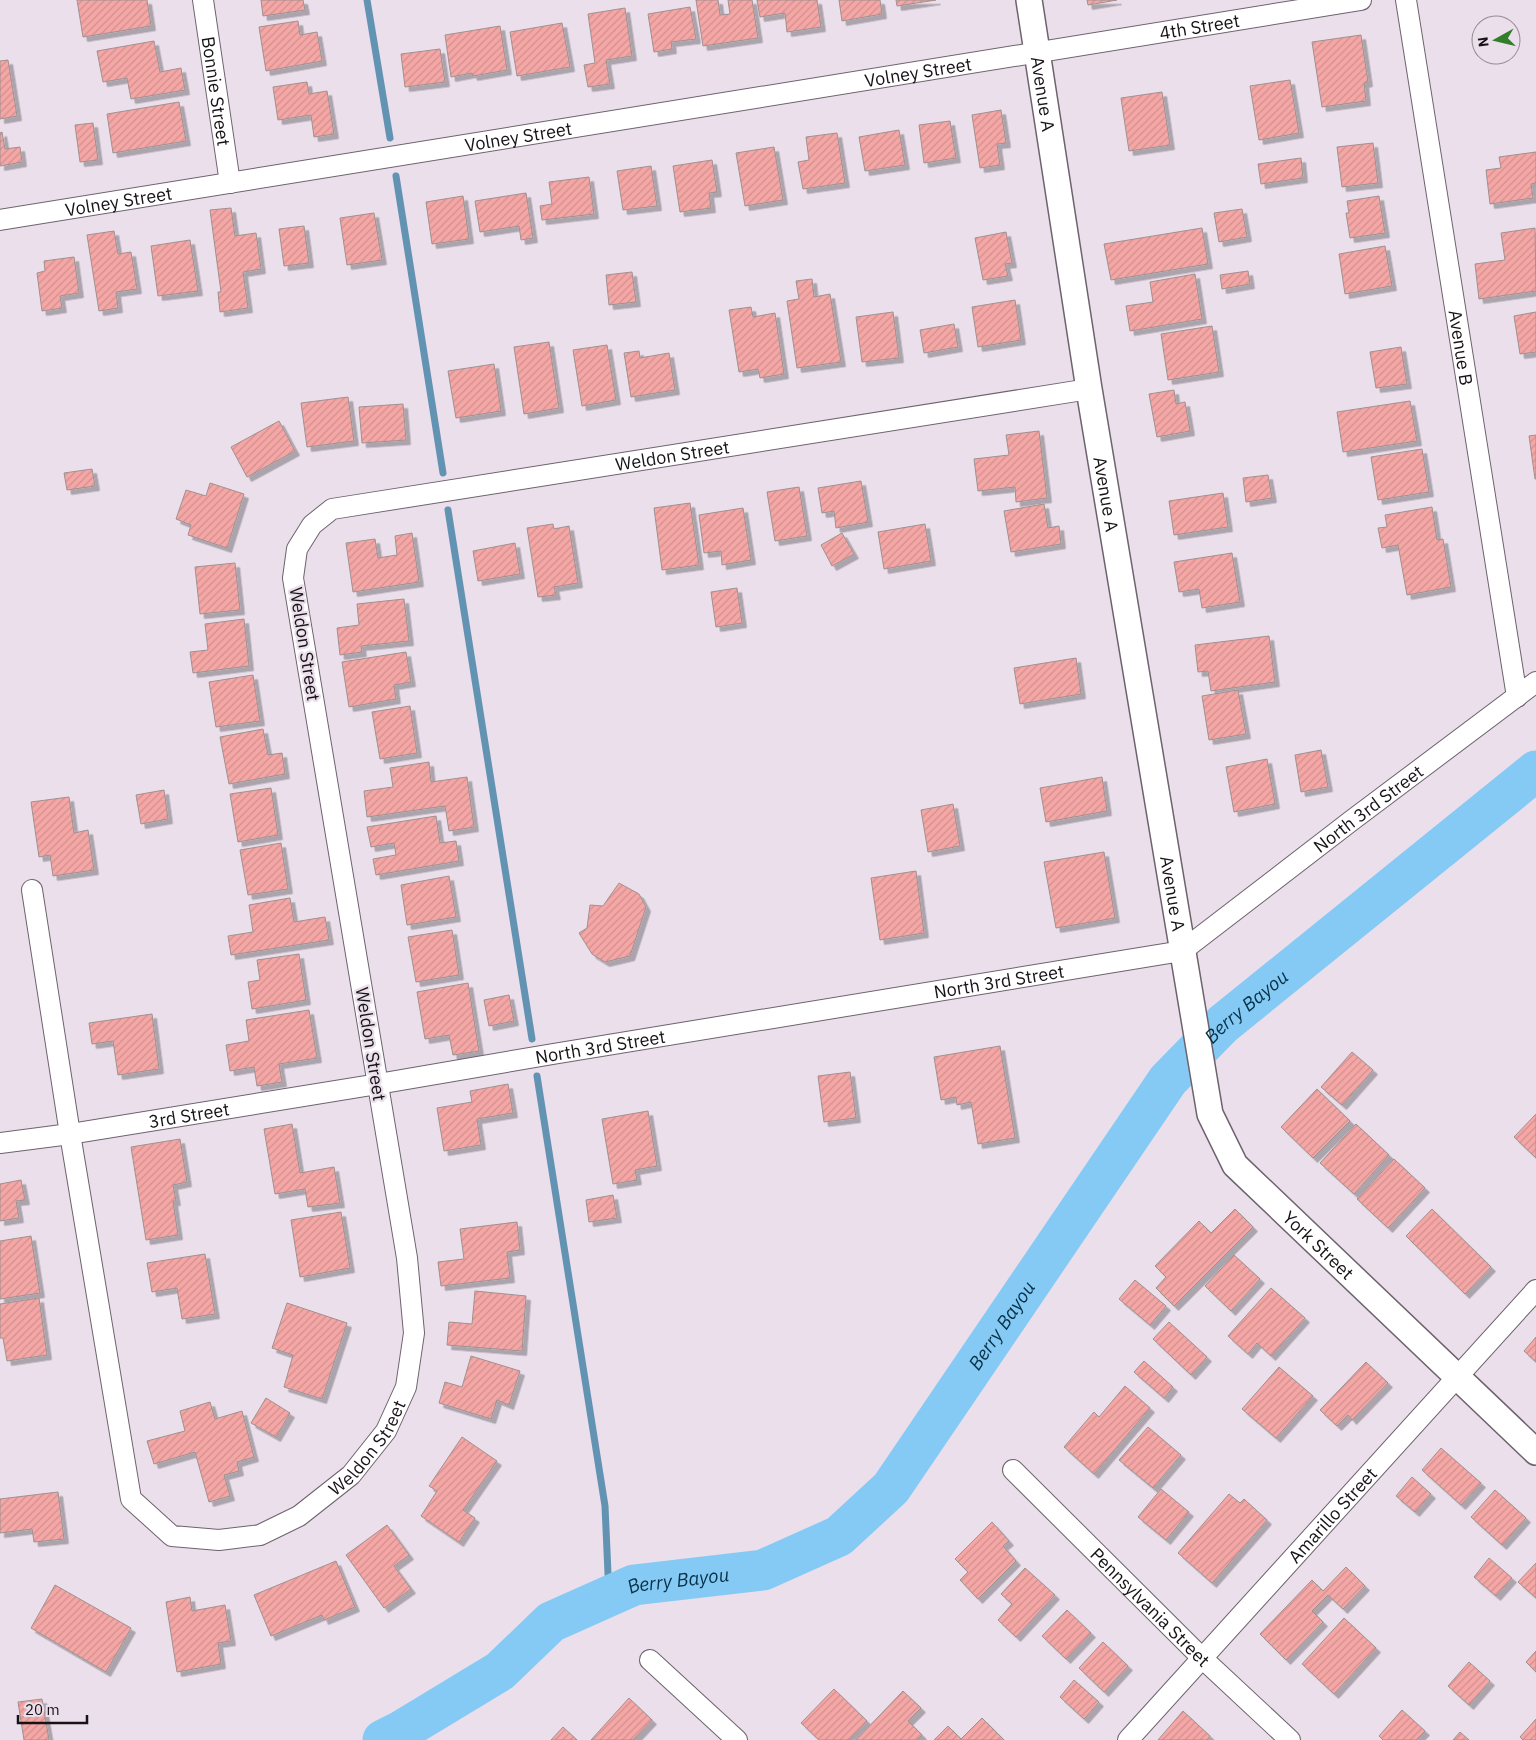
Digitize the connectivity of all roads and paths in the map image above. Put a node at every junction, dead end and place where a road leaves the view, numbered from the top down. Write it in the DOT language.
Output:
graph roads {
  1 [pos="203,0"];
  2 [pos="1029,0"];
  3 [pos="1361,0"];
  4 [pos="1406,0"];
  5 [pos="1037,52"];
  6 [pos="230,183"];
  7 [pos="0,220"];
  8 [pos="1089,389"];
  9 [pos="1536,682"];
  10 [pos="1517,697"];
  11 [pos="32,890"];
  12 [pos="1182,951"];
  13 [pos="1189,988"];
  14 [pos="378,1084"];
  15 [pos="70,1134"];
  16 [pos="0,1143"];
  17 [pos="1536,1290"];
  18 [pos="1457,1377"];
  19 [pos="1536,1452"];
  20 [pos="1013,1470"];
  21 [pos="1202,1658"];
  22 [pos="650,1660"];
  23 [pos="736,1740"];
  24 [pos="1128,1740"];
  25 [pos="1290,1740"];
  1 -- 6 [label="street, Bonnie Street"];
  2 -- 5 [label="street, Avenue A"];
  3 -- 5 [label="street, 4th Street"];
  4 -- 10 [label="street, Avenue B"];
  5 -- 6 [label="street, Volney Street"];
  5 -- 8 [label="street, Avenue A"];
  6 -- 7 [label="street, Volney Street"];
  8 -- 12 [label="street, Avenue A"];
  8 -- 14 [label="street, Weldon Street"];
  9 -- 10 [label="street, North 3rd Street"];
  10 -- 12 [label="street, North 3rd Street"];
  11 -- 15 [label="street, Weldon Street"];
  12 -- 13 [label="street, Avenue A"];
  12 -- 14 [label="street, North 3rd Street"];
  13 -- 18 [label="street, York Street"];
  14 -- 15 [label="street, 3rd Street"];
  14 -- 15 [label="street, Weldon Street"];
  15 -- 16 [label="street, 3rd Street"];
  17 -- 18 [label="street, Amarillo Street"];
  18 -- 19 [label="street, York Street"];
  18 -- 21 [label="street, Amarillo Street"];
  20 -- 21 [label="street, Pennsylvania Street"];
  21 -- 24 [label="street, Amarillo Street"];
  21 -- 25 [label="street, Pennsylvania Street"];
  22 -- 23 [label="street"];
}
